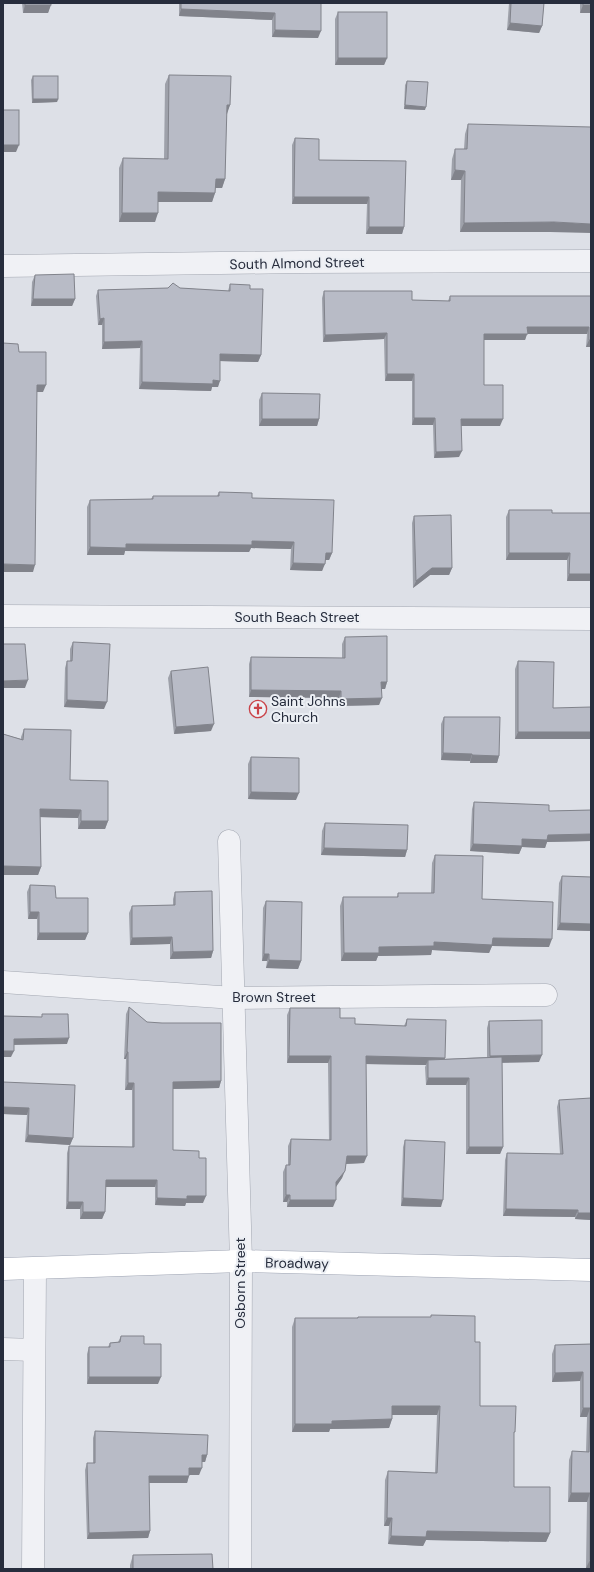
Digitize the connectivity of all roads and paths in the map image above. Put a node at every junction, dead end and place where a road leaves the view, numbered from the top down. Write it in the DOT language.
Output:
graph roads {
  1 [pos="591,261"];
  2 [pos="3,266"];
  3 [pos="3,616"];
  4 [pos="591,619"];
  5 [pos="229,841"];
  6 [pos="3,982"];
  7 [pos="546,996"];
  8 [pos="234,998"];
  9 [pos="241,1261"];
  10 [pos="3,1269"];
  11 [pos="35,1269"];
  12 [pos="591,1270"];
  13 [pos="3,1349"];
  14 [pos="34,1350"];
  15 [pos="33,1569"];
  16 [pos="240,1569"];
  1 -- 2 [label="street, South Almond Street"];
  3 -- 4 [label="street, South Beach Street"];
  5 -- 8 [label="street, Osborn Street"];
  6 -- 8 [label="street, Brown Street"];
  7 -- 8 [label="street, Brown Street"];
  8 -- 9 [label="street, Osborn Street"];
  9 -- 11 [label="main road, Broadway"];
  9 -- 12 [label="main road, Broadway"];
  9 -- 16 [label="street, Osborn Street"];
  10 -- 11 [label="main road, Broadway"];
  11 -- 14 [label="street"];
  13 -- 14 [label="street"];
  14 -- 15 [label="street"];
}
